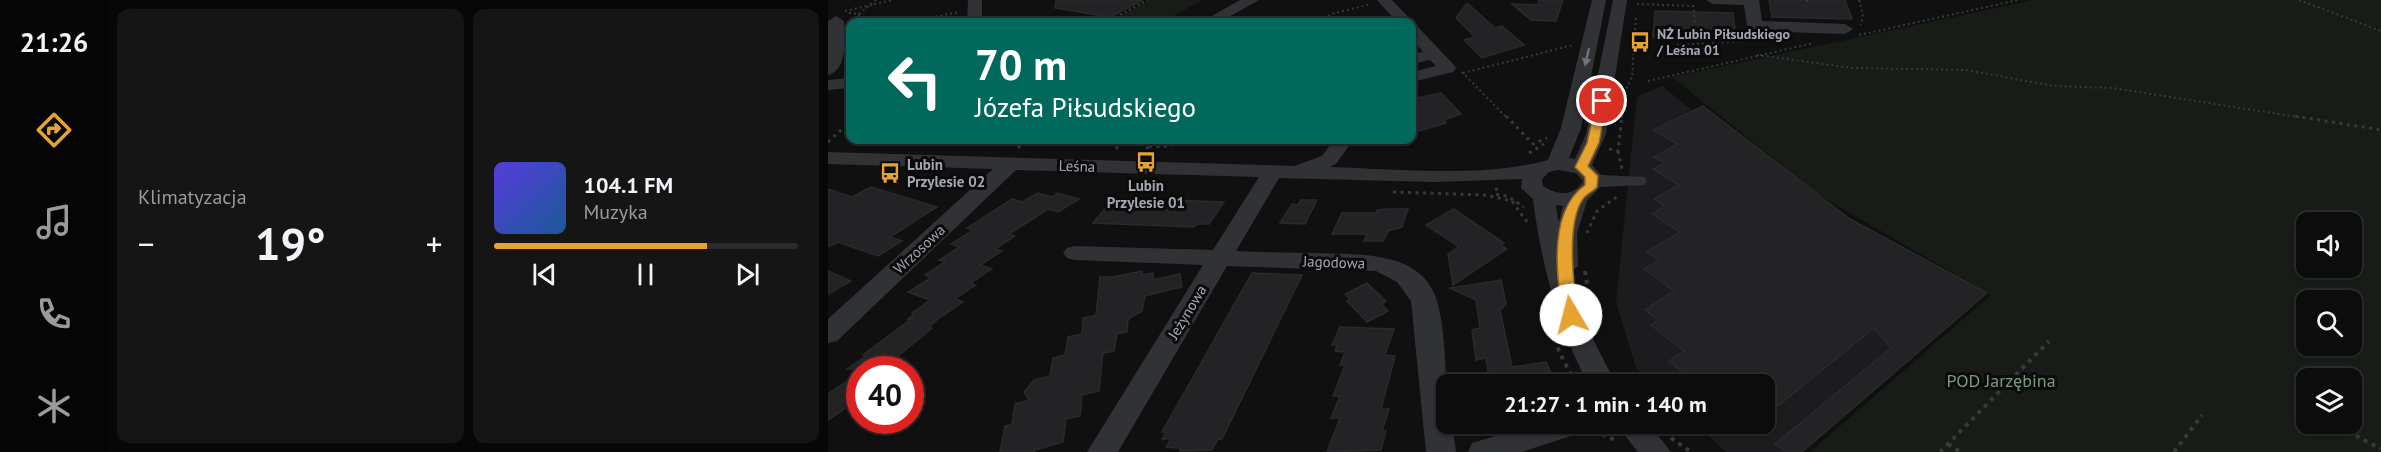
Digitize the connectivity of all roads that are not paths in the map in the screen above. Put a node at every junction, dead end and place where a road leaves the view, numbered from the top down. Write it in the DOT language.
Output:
graph roads {
  1 [pos="975,0"];
  2 [pos="1252,0"];
  3 [pos="1599,0"];
  4 [pos="1620,0"];
  5 [pos="1713,0"];
  6 [pos="1749,1"];
  7 [pos="1378,2"];
  8 [pos="836,17"];
  9 [pos="975,18"];
  10 [pos="1217,18"];
  11 [pos="1400,18"];
  12 [pos="1850,31"];
  13 [pos="1416,34"];
  14 [pos="1434,54"];
  15 [pos="1416,58"];
  16 [pos="828,70"];
  17 [pos="1416,76"];
  18 [pos="846,83"];
  19 [pos="828,85"];
  20 [pos="1341,144"];
  21 [pos="828,158"];
  22 [pos="1012,158"];
  23 [pos="1329,160"];
  24 [pos="1557,164"];
  25 [pos="1281,172"];
  26 [pos="1355,174"];
  27 [pos="1637,181"];
  28 [pos="1584,182"];
  29 [pos="1538,186"];
  30 [pos="1075,253"];
  31 [pos="1221,257"];
  32 [pos="1578,298"];
  33 [pos="828,333"];
  34 [pos="1607,374"];
  35 [pos="1541,434"];
  36 [pos="1627,435"];
  37 [pos="1102,452"];
  38 [pos="1441,452"];
  39 [pos="1483,452"];
  40 [pos="1656,452"];
  1 -- 9 [label="street"];
  2 -- 10 [label="street"];
  3 -- 24 [label="street, one-way"];
  4 -- 28 [label="street"];
  5 -- 6 [label="street"];
  6 -- 12 [label="street"];
  7 -- 11 [label="street"];
  8 -- 16 [label="street"];
  13 -- 14 [label="street"];
  14 -- 15 [label="street"];
  14 -- 17 [label="street"];
  18 -- 19 [label="street"];
  20 -- 23 [label="street"];
  21 -- 22 [label="street, Leśna"];
  22 -- 25 [label="street, Leśna"];
  22 -- 33 [label="street, Wrzosowa"];
  23 -- 25 [label="street"];
  23 -- 26 [label="street"];
  24 -- 28 [label="street"];
  24 -- 29 [label="street"];
  25 -- 26 [label="street, Leśna"];
  25 -- 31 [label="street, Jeżynowa"];
  26 -- 29 [label="street, Leśna"];
  27 -- 28 [label="street"];
  28 -- 29 [label="street, Leśna"];
  28 -- 32 [label="street"];
  29 -- 32 [label="street"];
  30 -- 31 [label="street, Jagodowa"];
  31 -- 37 [label="street, Jeżynowa"];
  31 -- 38 [label="street, Jagodowa"];
  32 -- 34 [label="street"];
  35 -- 39 [label="street"];
  36 -- 40 [label="street"];
}
